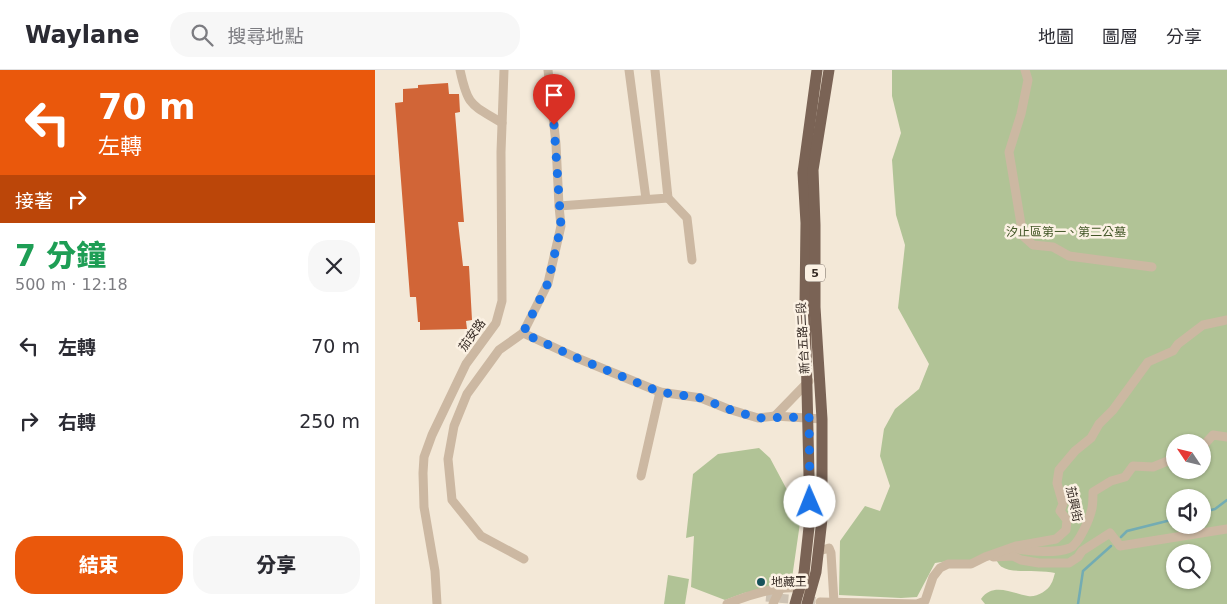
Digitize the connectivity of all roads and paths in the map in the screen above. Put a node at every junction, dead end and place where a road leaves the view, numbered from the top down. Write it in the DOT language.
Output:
graph roads {
  1 [pos="460,70"];
  2 [pos="504,70"];
  3 [pos="548,70"];
  4 [pos="629,70"];
  5 [pos="655,70"];
  6 [pos="817,70"];
  7 [pos="829,70"];
  8 [pos="1025,70"];
  9 [pos="502,123"];
  10 [pos="668,198"];
  11 [pos="646,199"];
  12 [pos="559,206"];
  13 [pos="692,260"];
  14 [pos="1152,267"];
  15 [pos="1227,320"];
  16 [pos="523,333"];
  17 [pos="813,378"];
  18 [pos="660,392"];
  19 [pos="775,416"];
  20 [pos="809,417"];
  21 [pos="822,419"];
  22 [pos="1211,437"];
  23 [pos="1227,437"];
  24 [pos="1166,462"];
  25 [pos="641,476"];
  26 [pos="1227,529"];
  27 [pos="1011,548"];
  28 [pos="819,551"];
  29 [pos="985,557"];
  30 [pos="524,559"];
  31 [pos="780,589"];
  32 [pos="806,590"];
  33 [pos="767,597"];
  34 [pos="820,602"];
  35 [pos="834,602"];
  36 [pos="729,603"];
  37 [pos="437,604"];
  38 [pos="773,604"];
  39 [pos="795,604"];
  40 [pos="807,604"];
  1 -- 9 [label="street"];
  2 -- 9 [label="street, 茄安路"];
  3 -- 12 [label="street"];
  4 -- 11 [label="street"];
  5 -- 10 [label="street"];
  6 -- 17 [label="main road, 新台五路二段 / 5"];
  7 -- 17 [label="main road, 新台五路二段 / 5"];
  8 -- 14 [label="street"];
  9 -- 37 [label="street, 茄安路"];
  10 -- 11 [label="street"];
  10 -- 13 [label="street"];
  11 -- 12 [label="street"];
  12 -- 16 [label="street"];
  15 -- 27 [label="street, 茄興街"];
  16 -- 18 [label="street"];
  16 -- 30 [label="street"];
  17 -- 19 [label="street"];
  17 -- 20 [label="main road, 新台五路二段 / 5"];
  17 -- 21 [label="main road, 新台五路二段 / 5"];
  18 -- 19 [label="street"];
  18 -- 25 [label="street"];
  19 -- 20 [label="street"];
  20 -- 21 [label="street"];
  20 -- 32 [label="main road, 新台五路二段 / 5"];
  21 -- 28 [label="main road, 新台五路二段 / 5"];
  22 -- 23 [label="street"];
  24 -- 27 [label="street"];
  26 -- 29 [label="street"];
  27 -- 29 [label="street, 茄興街"];
  28 -- 32 [label="main road, 新台五路二段 / 5"];
  28 -- 35 [label="street"];
  29 -- 35 [label="street, 茄興街"];
  31 -- 32 [label="street"];
  31 -- 36 [label="street"];
  31 -- 38 [label="street"];
  32 -- 39 [label="main road, 新台五路二段 / 5"];
  32 -- 40 [label="main road, 新台五路二段 / 5"];
  33 -- 36 [label="street"];
  34 -- 35 [label="street, 茄興街"];
}
